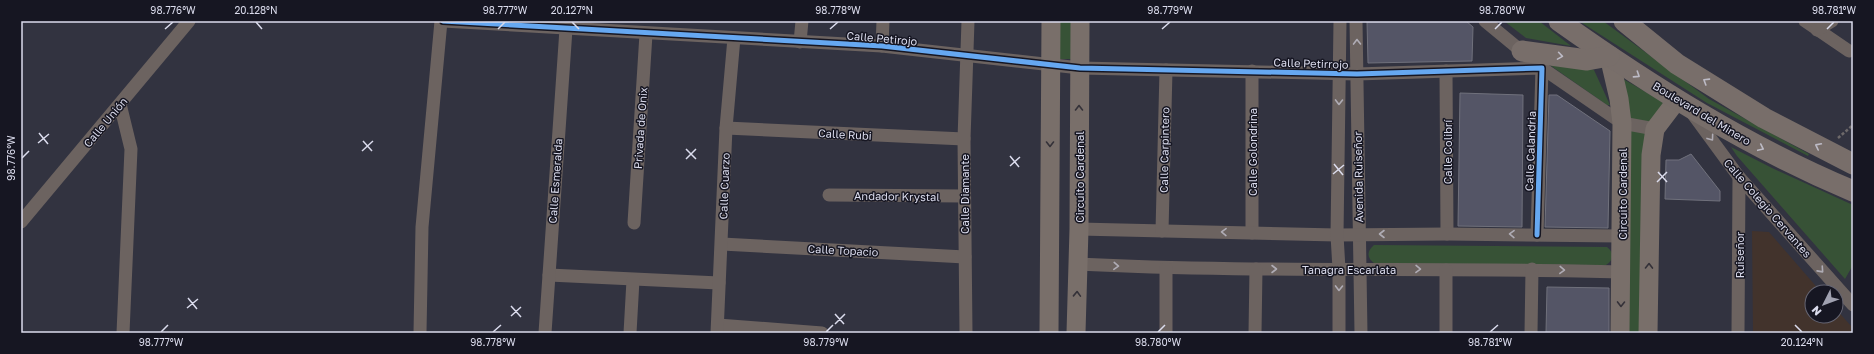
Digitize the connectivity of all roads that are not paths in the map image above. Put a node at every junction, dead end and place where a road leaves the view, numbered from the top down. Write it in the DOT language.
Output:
graph roads {
  1 [pos="189,21"];
  2 [pos="442,21"];
  3 [pos="802,21"];
  4 [pos="883,21"];
  5 [pos="968,21"];
  6 [pos="1051,21"];
  7 [pos="1080,21"];
  8 [pos="1340,21"];
  9 [pos="1356,21"];
  10 [pos="1485,21"];
  11 [pos="1559,21"];
  12 [pos="1624,21"];
  13 [pos="1805,21"];
  14 [pos="1832,21"];
  15 [pos="599,26"];
  16 [pos="566,29"];
  17 [pos="1817,30"];
  18 [pos="646,34"];
  19 [pos="734,38"];
  20 [pos="800,42"];
  21 [pos="882,46"];
  22 [pos="1522,51"];
  23 [pos="1849,51"];
  24 [pos="967,56"];
  25 [pos="1609,56"];
  26 [pos="1051,66"];
  27 [pos="1080,68"];
  28 [pos="1542,68"];
  29 [pos="1166,70"];
  30 [pos="1252,71"];
  31 [pos="1446,72"];
  32 [pos="1340,74"];
  33 [pos="1357,74"];
  34 [pos="1682,103"];
  35 [pos="120,104"];
  36 [pos="1622,123"];
  37 [pos="726,128"];
  38 [pos="1655,129"];
  39 [pos="964,139"];
  40 [pos="1853,164"];
  41 [pos="1739,177"];
  42 [pos="1853,191"];
  43 [pos="829,195"];
  44 [pos="964,196"];
  45 [pos="21,222"];
  46 [pos="634,223"];
  47 [pos="1078,229"];
  48 [pos="1162,231"];
  49 [pos="1252,233"];
  50 [pos="1359,234"];
  51 [pos="1447,234"];
  52 [pos="1537,234"];
  53 [pos="1337,235"];
  54 [pos="1621,236"];
  55 [pos="722,244"];
  56 [pos="965,257"];
  57 [pos="1078,264"];
  58 [pos="1166,268"];
  59 [pos="1256,269"];
  60 [pos="1340,269"];
  61 [pos="1360,269"];
  62 [pos="1446,270"];
  63 [pos="1532,270"];
  64 [pos="1621,272"];
  65 [pos="549,275"];
  66 [pos="633,280"];
  67 [pos="718,283"];
  68 [pos="1853,305"];
  69 [pos="717,329"];
  70 [pos="123,333"];
  71 [pos="420,333"];
  72 [pos="545,333"];
  73 [pos="630,333"];
  74 [pos="822,333"];
  75 [pos="966,333"];
  76 [pos="1049,333"];
  77 [pos="1076,333"];
  78 [pos="1166,333"];
  79 [pos="1255,333"];
  80 [pos="1339,333"];
  81 [pos="1360,333"];
  82 [pos="1446,333"];
  83 [pos="1531,333"];
  84 [pos="1620,333"];
  85 [pos="1648,333"];
  86 [pos="1738,333"];
  1 -- 35 [label="street, Calle Unión"];
  2 -- 16 [label="street, Calle Petirojo"];
  2 -- 71 [label="street"];
  3 -- 20 [label="street"];
  4 -- 21 [label="street"];
  5 -- 24 [label="street, Calle Diamante"];
  6 -- 26 [label="street"];
  7 -- 27 [label="street, Circuito Cardenal"];
  8 -- 32 [label="street, Avenida Ruiseñor"];
  33 -- 9 [label="street, Avenida Ruiseñor, one-way"];
  10 -- 22 [label="street"];
  11 -- 25 [label="main road, Boulevard del Minero"];
  40 -- 12 [label="main road, one-way"];
  13 -- 17 [label="street"];
  14 -- 17 [label="street"];
  15 -- 16 [label="street, Calle Petirojo"];
  15 -- 18 [label="street, Calle Petirojo"];
  16 -- 65 [label="street, Calle Esmeralda"];
  17 -- 23 [label="street"];
  18 -- 19 [label="street, Calle Petirojo"];
  18 -- 46 [label="street, Privada de Onix"];
  19 -- 20 [label="street, Calle Petirojo"];
  19 -- 37 [label="street, Calle Cuarzo"];
  20 -- 21 [label="street, Calle Petirojo"];
  21 -- 24 [label="street, Calle Petirojo"];
  22 -- 25 [label="main road, one-way"];
  22 -- 28 [label="street"];
  24 -- 26 [label="street, Calle Petirojo"];
  24 -- 39 [label="street, Calle Diamante"];
  25 -- 34 [label="main road, Boulevard del Minero, one-way"];
  25 -- 36 [label="street, Circuito Cardenal"];
  26 -- 27 [label="street, Calle Petirojo"];
  26 -- 76 [label="street, one-way"];
  27 -- 29 [label="street, Calle Petirrojo"];
  47 -- 27 [label="street, Circuito Cardenal, one-way"];
  28 -- 31 [label="street, Calle Petirrojo"];
  28 -- 36 [label="street"];
  28 -- 52 [label="street, Calle Calandria"];
  29 -- 30 [label="street, Calle Petirrojo"];
  29 -- 48 [label="street, Calle Carpintero"];
  30 -- 32 [label="street, Calle Petirrojo"];
  30 -- 49 [label="street, Calle Golondrina"];
  31 -- 33 [label="street, Calle Petirrojo"];
  31 -- 51 [label="street, Calle Colibrí"];
  32 -- 33 [label="street, Calle Petirrojo"];
  32 -- 53 [label="street, Avenida Ruiseñor, one-way"];
  33 -- 50 [label="street, Avenida Ruiseñor"];
  34 -- 38 [label="street"];
  34 -- 41 [label="street, Calle Colegio Cervantes, one-way"];
  34 -- 42 [label="main road, Boulevard del Minero, one-way"];
  35 -- 45 [label="street, Calle Unión"];
  35 -- 70 [label="street"];
  36 -- 38 [label="street"];
  36 -- 54 [label="street, Circuito Cardenal"];
  37 -- 39 [label="street, Calle Rubi"];
  37 -- 55 [label="street, Calle Cuarzo"];
  85 -- 38 [label="street, one-way"];
  39 -- 44 [label="street, Calle Diamante"];
  41 -- 68 [label="street, Calle Colegio Cervantes, one-way"];
  41 -- 86 [label="street, Ruiseñor"];
  43 -- 44 [label="street, Andador Krystal"];
  44 -- 56 [label="street, Calle Diamante"];
  47 -- 48 [label="street"];
  47 -- 57 [label="street, Circuito Cardenal"];
  49 -- 48 [label="street, one-way"];
  49 -- 53 [label="street"];
  51 -- 50 [label="street, one-way"];
  50 -- 53 [label="street"];
  50 -- 61 [label="street, Avenida Ruiseñor"];
  52 -- 51 [label="street, one-way"];
  52 -- 54 [label="street"];
  53 -- 60 [label="street, Avenida Ruiseñor"];
  54 -- 64 [label="street, Circuito Cardenal"];
  55 -- 56 [label="street, Calle Topacio"];
  55 -- 67 [label="street, Calle Cuarzo"];
  56 -- 75 [label="street, Calle Diamante"];
  57 -- 58 [label="street, Tanagra Escarlata, one-way"];
  77 -- 57 [label="street, Circuito Cardenal, one-way"];
  58 -- 59 [label="street, Tanagra Escarlata"];
  58 -- 78 [label="street"];
  59 -- 60 [label="street, Tanagra Escarlata, one-way"];
  59 -- 79 [label="street"];
  60 -- 61 [label="street, Tanagra Escarlata"];
  60 -- 80 [label="street, Avenida Ruiseñor, one-way"];
  61 -- 62 [label="street, Tanagra Escarlata, one-way"];
  61 -- 81 [label="street, Avenida Ruiseñor"];
  62 -- 63 [label="street, Tanagra Escarlata"];
  62 -- 82 [label="street"];
  63 -- 64 [label="street, Tanagra Escarlata, one-way"];
  63 -- 83 [label="street"];
  64 -- 84 [label="street, Circuito Cardenal, one-way"];
  65 -- 66 [label="street"];
  65 -- 72 [label="street, Calle Esmeralda"];
  66 -- 67 [label="street"];
  66 -- 73 [label="street"];
  67 -- 69 [label="street, Calle Cuarzo"];
  69 -- 74 [label="street"];
}
